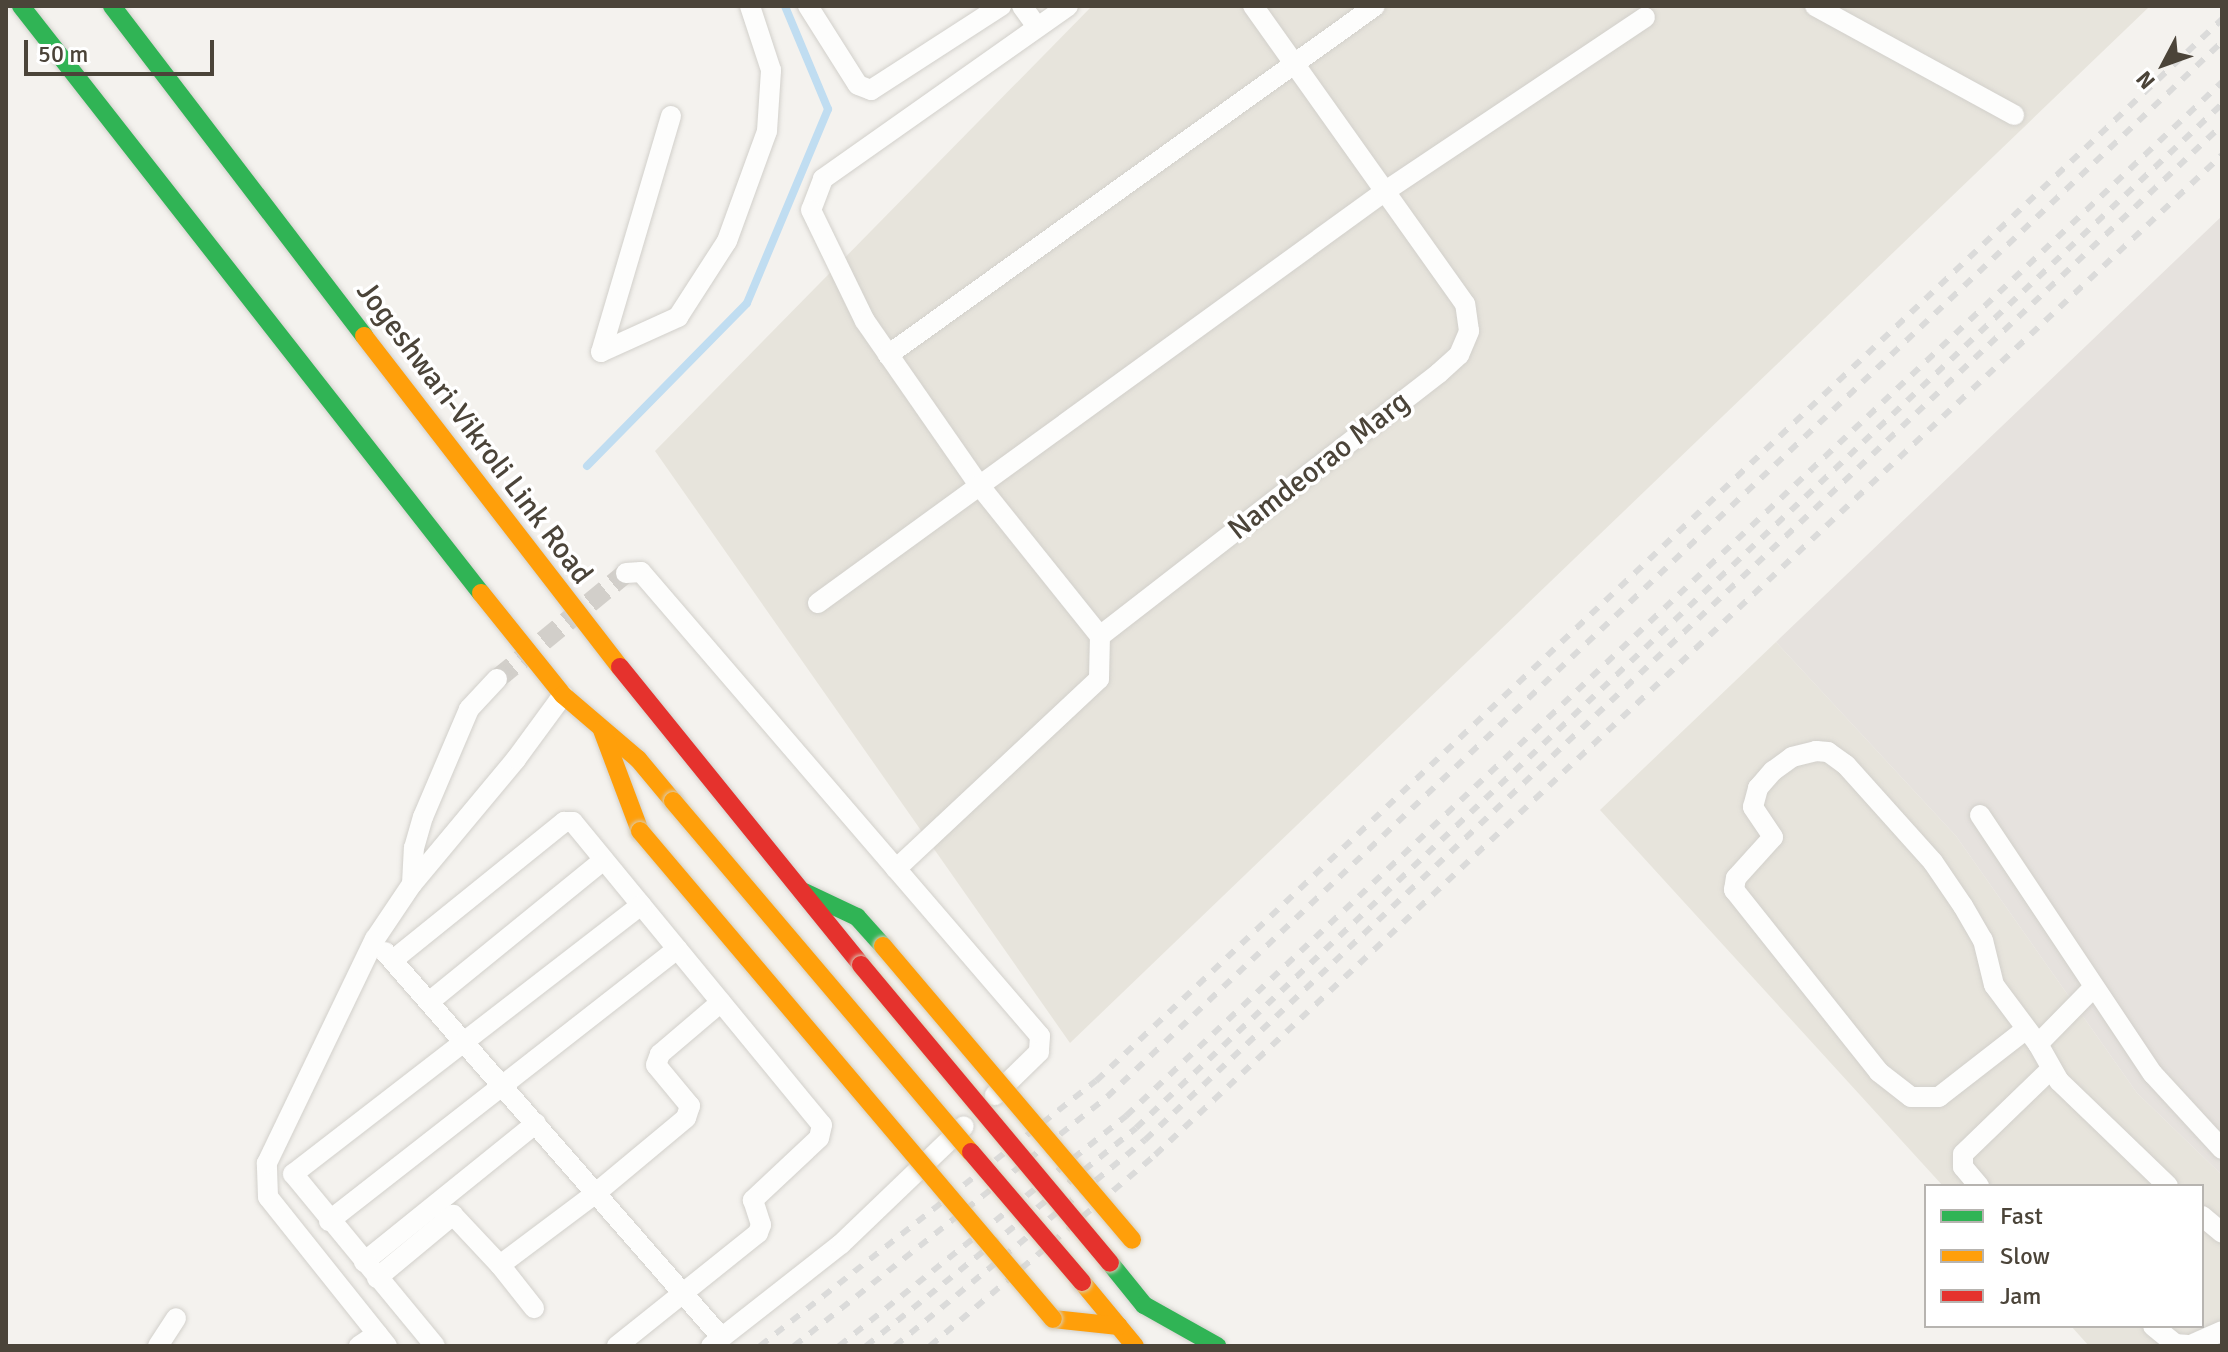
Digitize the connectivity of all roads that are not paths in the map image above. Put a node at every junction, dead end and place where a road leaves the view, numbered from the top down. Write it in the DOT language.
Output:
graph roads {
  1 [pos="21,6"];
  2 [pos="112,6"];
  3 [pos="750,6"];
  4 [pos="808,6"];
  5 [pos="1001,6"];
  6 [pos="1022,6"];
  7 [pos="1068,6"];
  8 [pos="1253,6"];
  9 [pos="1375,6"];
  10 [pos="1815,6"];
  11 [pos="1645,17"];
  12 [pos="1037,27"];
  13 [pos="1293,64"];
  14 [pos="2014,115"];
  15 [pos="671,116"];
  16 [pos="1384,192"];
  17 [pos="888,355"];
  18 [pos="979,485"];
  19 [pos="626,573"];
  20 [pos="818,603"];
  21 [pos="1100,636"];
  22 [pos="497,679"];
  23 [pos="563,695"];
  24 [pos="599,723"];
  25 [pos="1980,815"];
  26 [pos="604,860"];
  27 [pos="896,869"];
  28 [pos="412,884"];
  29 [pos="797,889"];
  30 [pos="641,905"];
  31 [pos="375,939"];
  32 [pos="677,949"];
  33 [pos="393,960"];
  34 [pos="2092,989"];
  35 [pos="429,1002"];
  36 [pos="721,1002"];
  37 [pos="2031,1037"];
  38 [pos="464,1043"];
  39 [pos="2051,1069"];
  40 [pos="501,1085"];
  41 [pos="536,1123"];
  42 [pos="2222,1149"];
  43 [pos="1977,1184"];
  44 [pos="2166,1184"];
  45 [pos="596,1193"];
  46 [pos="447,1208"];
  47 [pos="2204,1218"];
  48 [pos="329,1221"];
  49 [pos="2222,1233"];
  50 [pos="500,1265"];
  51 [pos="371,1270"];
  52 [pos="683,1293"];
  53 [pos="1144,1305"];
  54 [pos="534,1308"];
  55 [pos="176,1318"];
  56 [pos="1119,1326"];
  57 [pos="2155,1328"];
  58 [pos="2222,1331"];
  59 [pos="382,1340"];
  60 [pos="716,1342"];
  61 [pos="158,1346"];
  62 [pos="359,1346"];
  63 [pos="435,1346"];
  64 [pos="617,1346"];
  65 [pos="1119,1346"];
  66 [pos="1135,1346"];
  67 [pos="1182,1346"];
  68 [pos="1217,1346"];
  1 -- 23 [label="main road"];
  2 -- 29 [label="main road, Jogeshwari-Vikroli Link Road"];
  3 -- 15 [label="street"];
  4 -- 5 [label="street"];
  6 -- 12 [label="street"];
  7 -- 12 [label="street"];
  8 -- 13 [label="street, Namdeorao Marg"];
  9 -- 13 [label="street"];
  10 -- 14 [label="street"];
  11 -- 16 [label="street"];
  12 -- 17 [label="street"];
  13 -- 16 [label="street, Namdeorao Marg"];
  13 -- 17 [label="street"];
  16 -- 18 [label="street"];
  16 -- 21 [label="street, Namdeorao Marg"];
  17 -- 18 [label="street"];
  18 -- 20 [label="street"];
  18 -- 21 [label="street"];
  19 -- 27 [label="street"];
  21 -- 27 [label="street"];
  22 -- 28 [label="street"];
  23 -- 24 [label="main road"];
  23 -- 28 [label="street"];
  24 -- 56 [label="main road, bridge"];
  24 -- 56 [label="main road, bridge"];
  25 -- 34 [label="street"];
  26 -- 30 [label="street"];
  26 -- 33 [label="street"];
  26 -- 35 [label="street"];
  27 -- 60 [label="street"];
  28 -- 31 [label="street"];
  29 -- 53 [label="main road, Jogeshwari-Vikroli Link Road, bridge"];
  29 -- 53 [label="main road, bridge"];
  30 -- 32 [label="street"];
  30 -- 38 [label="street"];
  31 -- 33 [label="street"];
  31 -- 59 [label="street"];
  32 -- 36 [label="street"];
  32 -- 40 [label="street"];
  33 -- 35 [label="street"];
  34 -- 37 [label="street"];
  34 -- 42 [label="street"];
  35 -- 38 [label="street"];
  36 -- 45 [label="street"];
  36 -- 52 [label="street"];
  37 -- 37 [label="street"];
  37 -- 39 [label="street"];
  38 -- 40 [label="street"];
  38 -- 48 [label="street"];
  39 -- 43 [label="street"];
  39 -- 44 [label="street"];
  40 -- 41 [label="street"];
  40 -- 48 [label="street"];
  41 -- 45 [label="street"];
  41 -- 46 [label="street"];
  45 -- 50 [label="street"];
  45 -- 52 [label="street"];
  46 -- 50 [label="street"];
  46 -- 51 [label="street"];
  47 -- 49 [label="street"];
  48 -- 51 [label="street"];
  50 -- 54 [label="street"];
  51 -- 63 [label="street"];
  52 -- 60 [label="street"];
  52 -- 64 [label="street"];
  53 -- 67 [label="main road, Jogeshwari-Vikroli Link Road"];
  53 -- 68 [label="main road"];
  55 -- 61 [label="street"];
  56 -- 65 [label="main road"];
  56 -- 66 [label="main road"];
  57 -- 58 [label="street"];
  59 -- 62 [label="street"];
}
